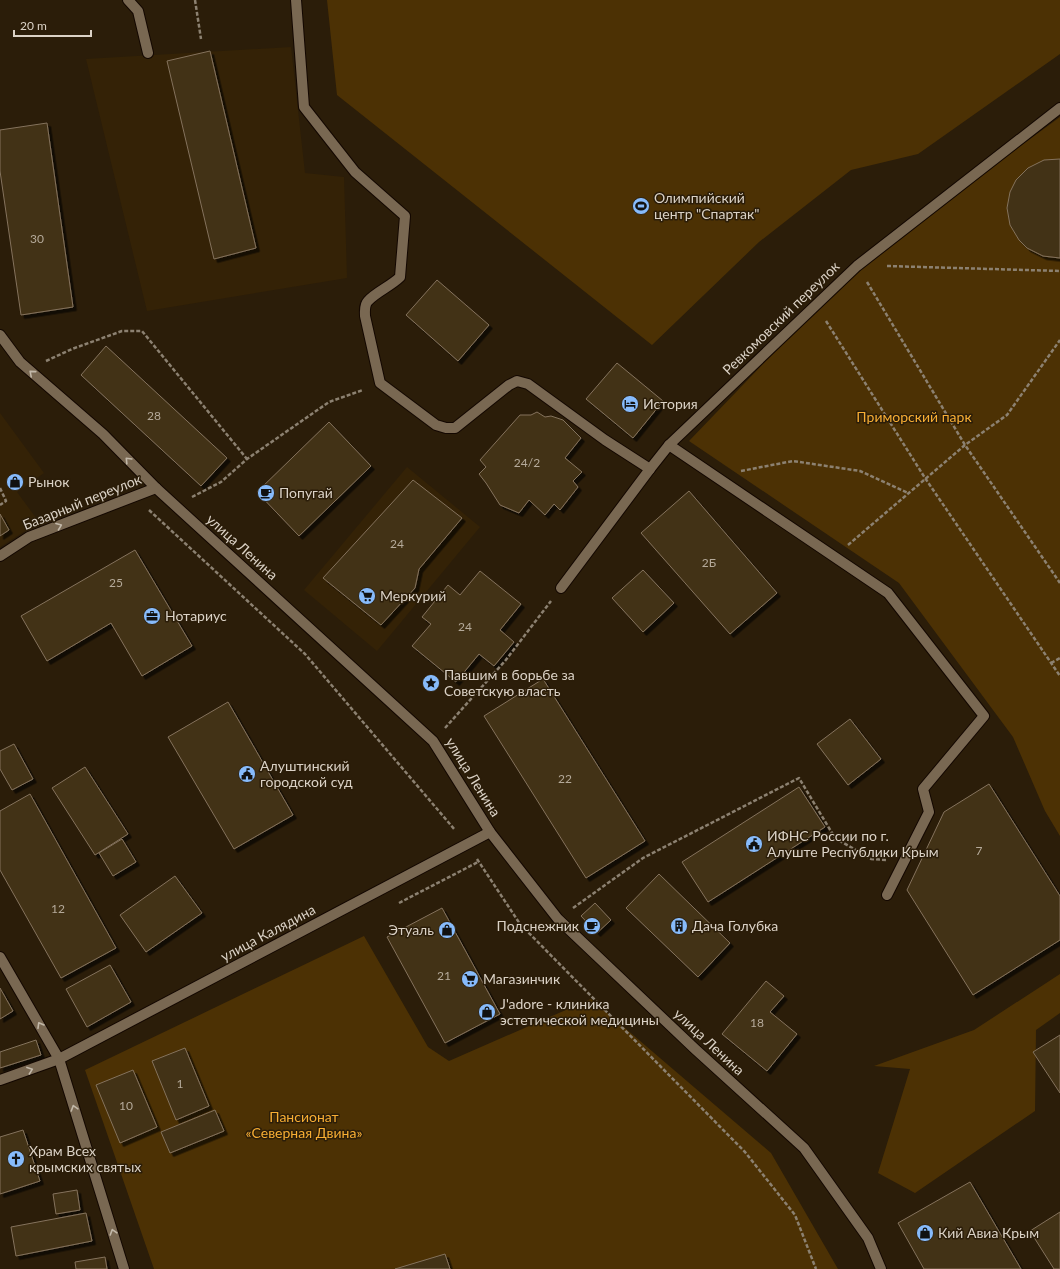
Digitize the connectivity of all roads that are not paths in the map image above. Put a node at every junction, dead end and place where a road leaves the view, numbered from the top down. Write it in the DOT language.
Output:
graph roads {
  1 [pos="128,0"];
  2 [pos="296,0"];
  3 [pos="148,52"];
  4 [pos="1060,108"];
  5 [pos="0,335"];
  6 [pos="669,445"];
  7 [pos="650,469"];
  8 [pos="156,488"];
  9 [pos="0,556"];
  10 [pos="561,588"];
  11 [pos="490,832"];
  12 [pos="887,895"];
  13 [pos="0,957"];
  14 [pos="59,1059"];
  15 [pos="0,1080"];
  16 [pos="124,1269"];
  17 [pos="880,1269"];
  1 -- 3 [label="street"];
  2 -- 7 [label="street"];
  4 -- 6 [label="street, Ревкомовский переулок"];
  8 -- 5 [label="street, улица Ленина, one-way"];
  6 -- 7 [label="street, Ревкомовский переулок"];
  6 -- 12 [label="street"];
  7 -- 10 [label="street, Ревкомовский переулок"];
  9 -- 8 [label="street, Базарный переулок, one-way"];
  8 -- 11 [label="street, улица Ленина"];
  11 -- 14 [label="street, улица Калядина"];
  11 -- 17 [label="street, улица Ленина"];
  14 -- 13 [label="street, one-way"];
  15 -- 14 [label="street, улица Калядина, one-way"];
  16 -- 14 [label="street, one-way"];
}
